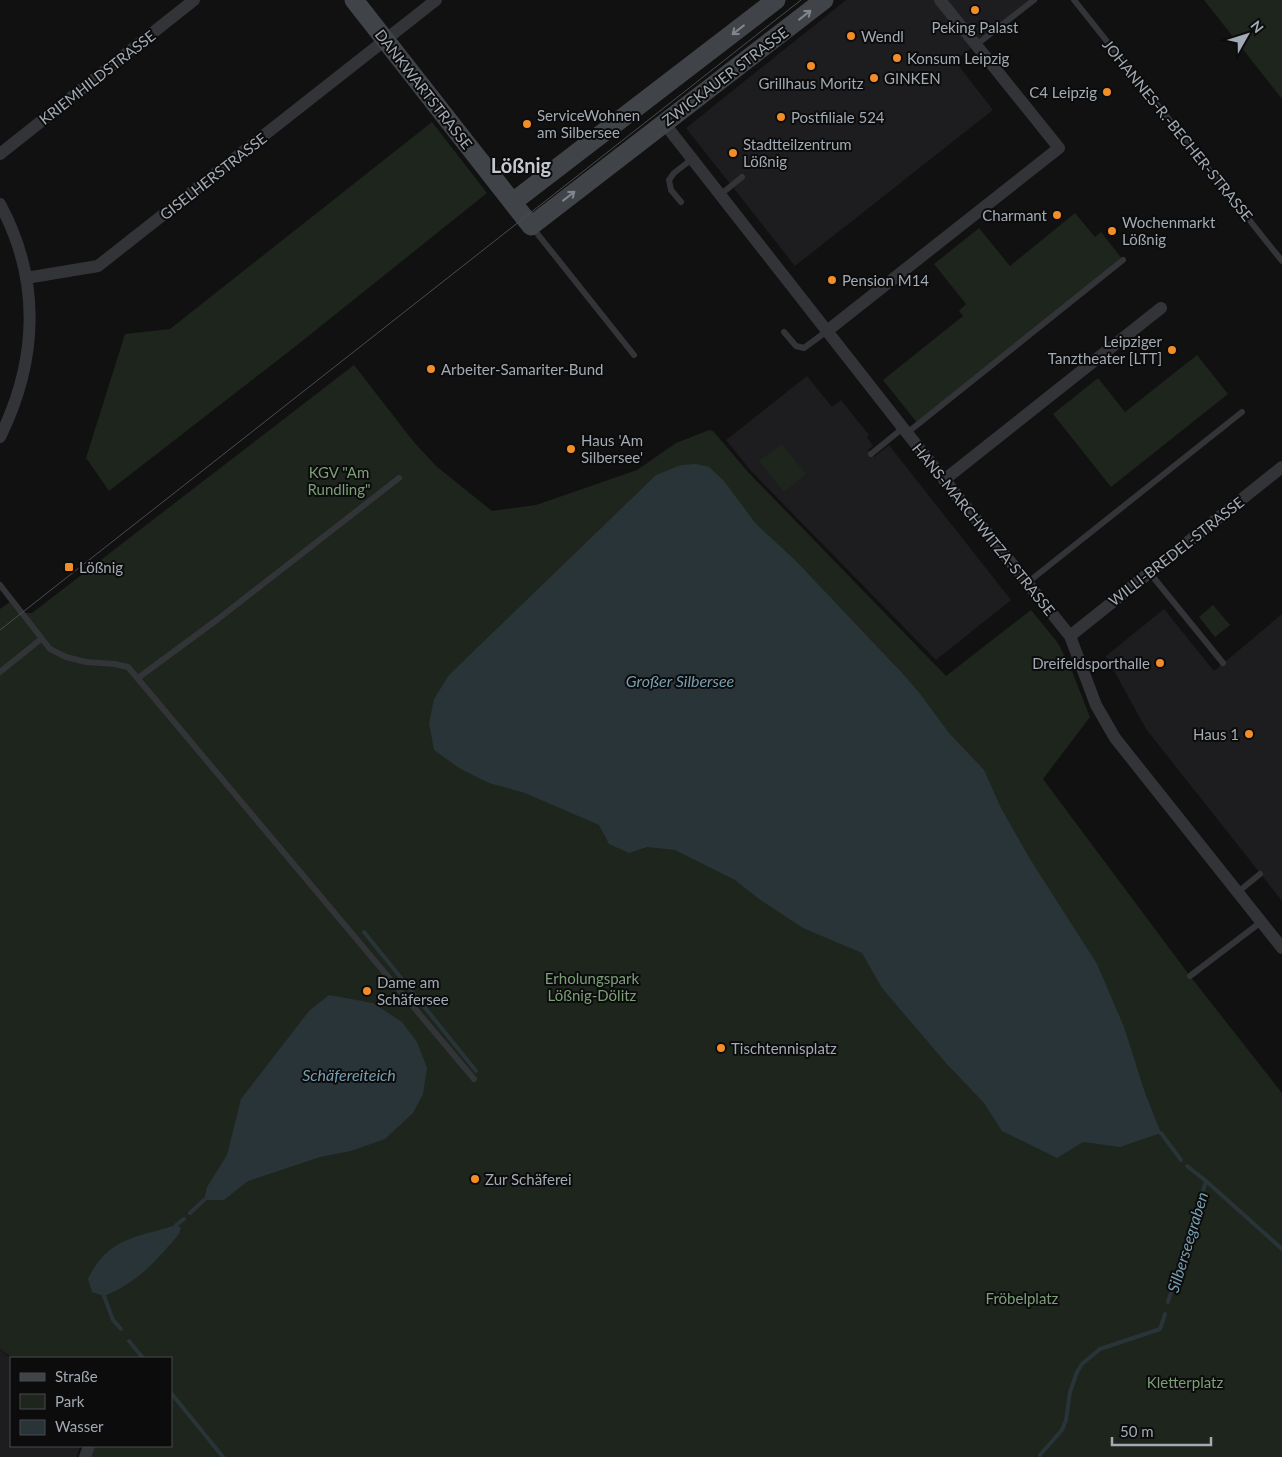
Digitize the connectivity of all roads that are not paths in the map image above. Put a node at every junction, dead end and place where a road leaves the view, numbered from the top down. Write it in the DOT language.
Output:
graph roads {
  1 [pos="194,0"];
  2 [pos="354,0"];
  3 [pos="436,0"];
  4 [pos="776,0"];
  5 [pos="824,0"];
  6 [pos="940,0"];
  7 [pos="1034,0"];
  8 [pos="1074,0"];
  9 [pos="386,40"];
  10 [pos="976,45"];
  11 [pos="664,123"];
  12 [pos="0,154"];
  13 [pos="692,160"];
  14 [pos="742,177"];
  15 [pos="720,195"];
  16 [pos="513,202"];
  17 [pos="681,202"];
  18 [pos="0,204"];
  19 [pos="531,226"];
  20 [pos="1123,260"];
  21 [pos="1282,261"];
  22 [pos="26,278"];
  23 [pos="1161,308"];
  24 [pos="826,331"];
  25 [pos="784,332"];
  26 [pos="634,355"];
  27 [pos="1242,412"];
  28 [pos="905,430"];
  29 [pos="0,437"];
  30 [pos="871,454"];
  31 [pos="1282,467"];
  32 [pos="399,478"];
  33 [pos="944,480"];
  34 [pos="1149,572"];
  35 [pos="1027,583"];
  36 [pos="0,584"];
  37 [pos="1070,636"];
  38 [pos="41,639"];
  39 [pos="1223,663"];
  40 [pos="0,672"];
  41 [pos="138,678"];
  42 [pos="1260,874"];
  43 [pos="1238,892"];
  44 [pos="1261,922"];
  45 [pos="1282,948"];
  46 [pos="1190,976"];
  47 [pos="474,1079"];
  1 -- 12 [label="street, KRIEMHILDSTRASSE"];
  2 -- 9 [label="main road, DANKWARTSTRASSE"];
  3 -- 9 [label="street, GISELHERSTRASSE"];
  4 -- 16 [label="main road, ZWICKAUER STRASSE, one-way"];
  11 -- 5 [label="main road, ZWICKAUER STRASSE, one-way"];
  6 -- 10 [label="street"];
  7 -- 10 [label="lane"];
  8 -- 21 [label="lane, JOHANNES-R.-BECHER-STRASSE"];
  9 -- 16 [label="main road, DANKWARTSTRASSE"];
  9 -- 22 [label="street, GISELHERSTRASSE"];
  10 -- 24 [label="street"];
  11 -- 13 [label="street, HANS-MARCHWITZA-STRASSE"];
  19 -- 11 [label="main road, ZWICKAUER STRASSE, one-way"];
  13 -- 15 [label="street, HANS-MARCHWITZA-STRASSE"];
  13 -- 17 [label="lane"];
  14 -- 15 [label="lane"];
  15 -- 24 [label="street, HANS-MARCHWITZA-STRASSE"];
  16 -- 19 [label="main road, DANKWARTSTRASSE"];
  18 -- 22 [label="street"];
  19 -- 26 [label="lane"];
  20 -- 28 [label="lane"];
  22 -- 29 [label="street"];
  23 -- 33 [label="street"];
  24 -- 25 [label="lane"];
  24 -- 28 [label="street, HANS-MARCHWITZA-STRASSE"];
  27 -- 35 [label="lane"];
  28 -- 30 [label="lane"];
  28 -- 33 [label="street, HANS-MARCHWITZA-STRASSE"];
  31 -- 34 [label="street, WILLI-BREDEL-STRASSE"];
  32 -- 41 [label="lane"];
  33 -- 35 [label="street, HANS-MARCHWITZA-STRASSE"];
  34 -- 37 [label="street, WILLI-BREDEL-STRASSE"];
  34 -- 39 [label="lane"];
  35 -- 37 [label="street, HANS-MARCHWITZA-STRASSE"];
  36 -- 38 [label="lane"];
  37 -- 43 [label="street, HANS-MARCHWITZA-STRASSE"];
  38 -- 40 [label="lane"];
  38 -- 41 [label="lane"];
  41 -- 47 [label="lane"];
  42 -- 43 [label="lane"];
  43 -- 44 [label="street, HANS-MARCHWITZA-STRASSE"];
  44 -- 45 [label="street, HANS-MARCHWITZA-STRASSE"];
  44 -- 46 [label="lane"];
}
